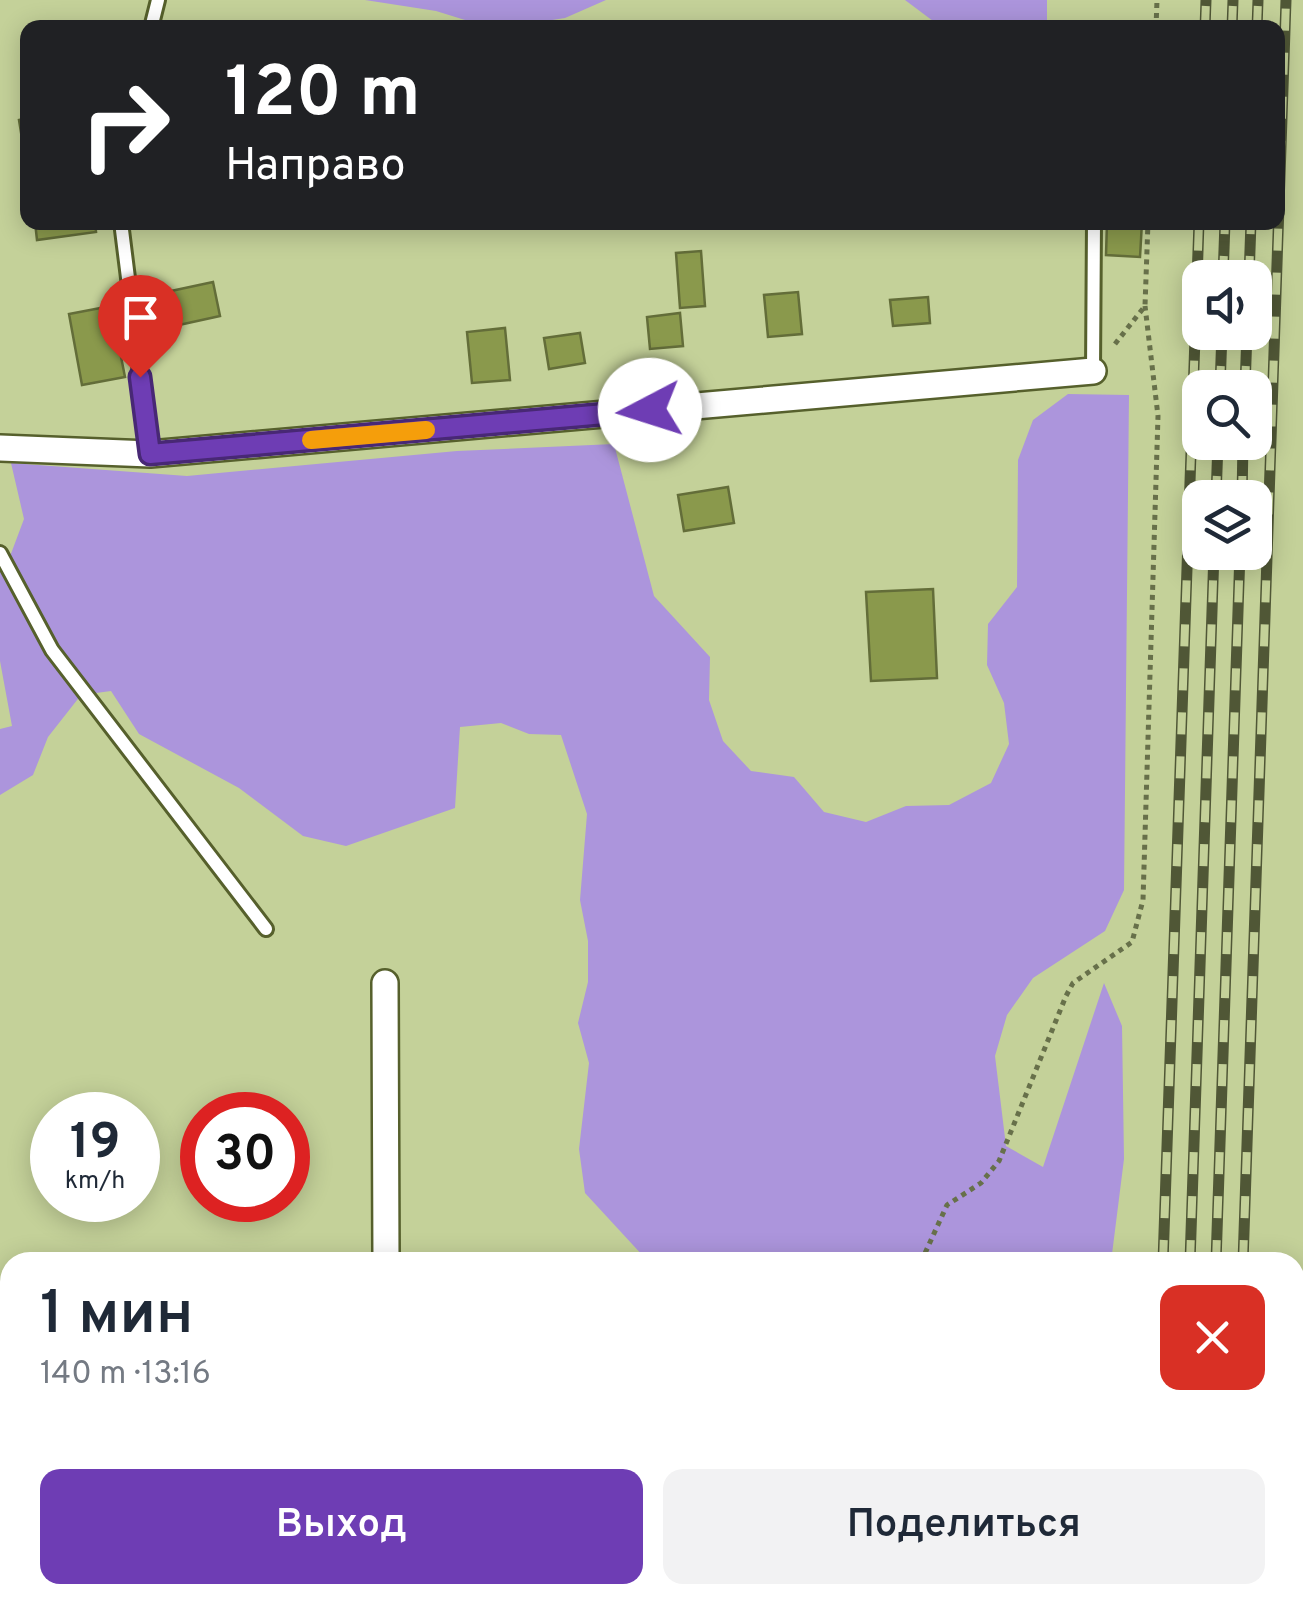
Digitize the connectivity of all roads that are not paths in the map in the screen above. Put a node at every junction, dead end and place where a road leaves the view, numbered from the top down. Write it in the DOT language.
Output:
graph roads {
  1 [pos="122,230"];
  2 [pos="1094,230"];
  3 [pos="1093,372"];
  4 [pos="0,448"];
  5 [pos="150,454"];
  6 [pos="0,553"];
  7 [pos="266,929"];
  8 [pos="385,983"];
  9 [pos="386,1252"];
  1 -- 5 [label="lane"];
  2 -- 3 [label="lane"];
  3 -- 5 [label="street"];
  4 -- 5 [label="street"];
  6 -- 7 [label="lane"];
  8 -- 9 [label="street"];
}
